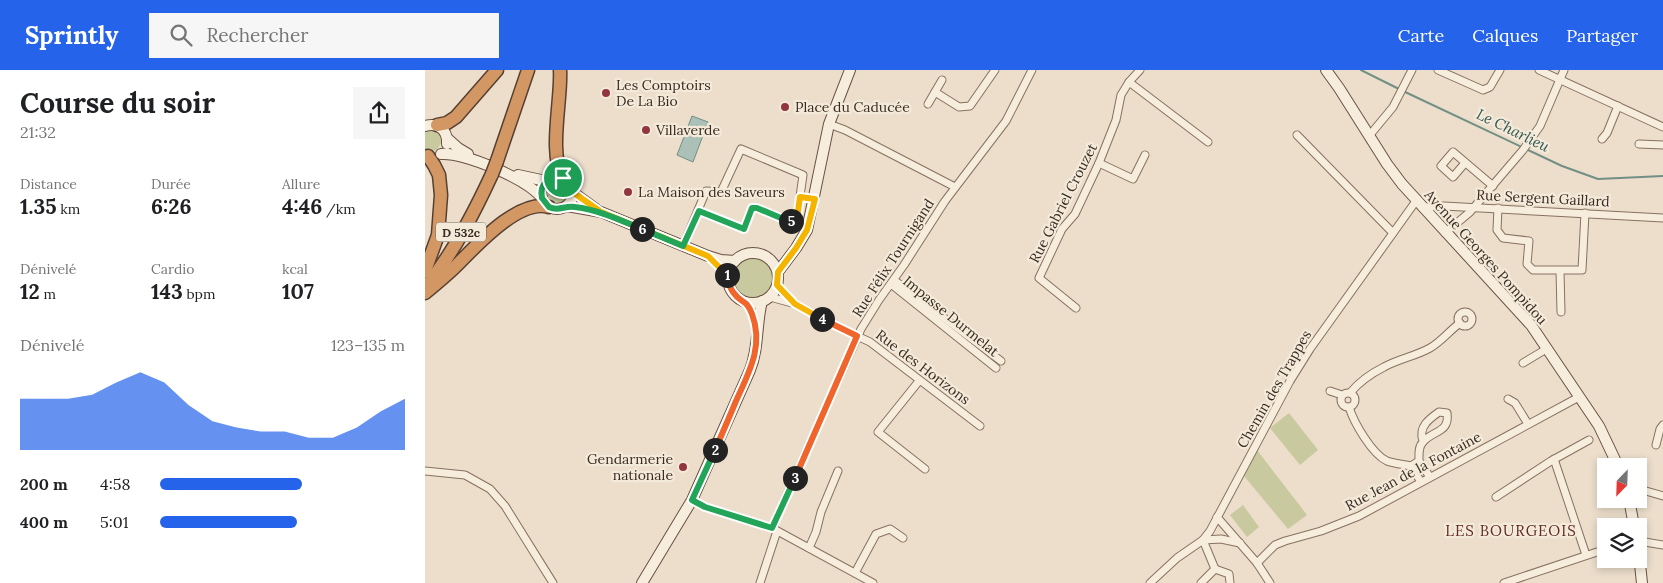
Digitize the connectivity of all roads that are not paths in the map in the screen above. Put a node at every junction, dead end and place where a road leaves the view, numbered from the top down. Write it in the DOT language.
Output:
graph roads {
  1 [pos="497,70"];
  2 [pos="528,70"];
  3 [pos="560,70"];
  4 [pos="850,70"];
  5 [pos="995,70"];
  6 [pos="1032,70"];
  7 [pos="1141,70"];
  8 [pos="1326,70"];
  9 [pos="1412,70"];
  10 [pos="1438,70"];
  11 [pos="1500,70"];
  12 [pos="1539,70"];
  13 [pos="1564,70"];
  14 [pos="942,80"];
  15 [pos="1561,80"];
  16 [pos="1129,82"];
  17 [pos="935,92"];
  18 [pos="928,104"];
  19 [pos="1618,106"];
  20 [pos="829,124"];
  21 [pos="431,125"];
  22 [pos="1663,127"];
  23 [pos="1297,135"];
  24 [pos="1369,136"];
  25 [pos="1602,138"];
  26 [pos="448,140"];
  27 [pos="1208,142"];
  28 [pos="1639,144"];
  29 [pos="1663,145"];
  30 [pos="431,155"];
  31 [pos="1145,156"];
  32 [pos="1099,163"];
  33 [pos="1465,163"];
  34 [pos="563,178"];
  35 [pos="546,181"];
  36 [pos="1493,186"];
  37 [pos="955,187"];
  38 [pos="574,193"];
  39 [pos="800,197"];
  40 [pos="815,199"];
  41 [pos="545,203"];
  42 [pos="1420,205"];
  43 [pos="567,206"];
  44 [pos="1473,207"];
  45 [pos="1498,208"];
  46 [pos="699,211"];
  47 [pos="601,212"];
  48 [pos="1585,213"];
  49 [pos="1663,218"];
  50 [pos="1393,233"];
  51 [pos="1445,233"];
  52 [pos="683,246"];
  53 [pos="796,248"];
  54 [pos="708,256"];
  55 [pos="769,258"];
  56 [pos="735,261"];
  57 [pos="425,271"];
  58 [pos="1560,271"];
  59 [pos="778,272"];
  60 [pos="728,276"];
  61 [pos="892,282"];
  62 [pos="777,285"];
  63 [pos="425,287"];
  64 [pos="425,293"];
  65 [pos="766,299"];
  66 [pos="747,302"];
  67 [pos="795,304"];
  68 [pos="1076,308"];
  69 [pos="1561,312"];
  70 [pos="1460,323"];
  71 [pos="757,332"];
  72 [pos="857,336"];
  73 [pos="1548,348"];
  74 [pos="1001,361"];
  75 [pos="1523,363"];
  76 [pos="996,368"];
  77 [pos="919,381"];
  78 [pos="1330,391"];
  79 [pos="1350,393"];
  80 [pos="1342,395"];
  81 [pos="1579,397"];
  82 [pos="1508,399"];
  83 [pos="1349,407"];
  84 [pos="1528,424"];
  85 [pos="1663,425"];
  86 [pos="980,426"];
  87 [pos="1589,440"];
  88 [pos="1423,441"];
  89 [pos="1656,445"];
  90 [pos="1614,458"];
  91 [pos="1554,459"];
  92 [pos="1419,461"];
  93 [pos="1411,466"];
  94 [pos="925,469"];
  95 [pos="425,471"];
  96 [pos="838,471"];
  97 [pos="1430,477"];
  98 [pos="1421,482"];
  99 [pos="1647,491"];
  100 [pos="1663,496"];
  101 [pos="1496,497"];
  102 [pos="692,500"];
  103 [pos="1217,518"];
  104 [pos="774,530"];
  105 [pos="903,538"];
  106 [pos="1203,540"];
  107 [pos="1647,542"];
  108 [pos="1240,543"];
  109 [pos="1663,545"];
  110 [pos="809,548"];
  111 [pos="1597,552"];
  112 [pos="1586,555"];
  113 [pos="1257,563"];
  114 [pos="1640,568"];
  115 [pos="1215,569"];
  116 [pos="855,573"];
  117 [pos="1514,581"];
  118 [pos="553,583"];
  119 [pos="642,583"];
  120 [pos="760,583"];
  121 [pos="873,583"];
  122 [pos="1151,583"];
  123 [pos="1201,583"];
  124 [pos="1230,583"];
  125 [pos="1271,583"];
  126 [pos="1504,583"];
  127 [pos="1642,583"];
  1 -- 21 [label="highway"];
  2 -- 63 [label="highway, D 532c, bridge"];
  3 -- 34 [label="highway"];
  4 -- 20 [label="street"];
  5 -- 17 [label="street"];
  6 -- 37 [label="street, Rue Félix Tournigand"];
  7 -- 16 [label="street, Rue Gabriel Crouzet"];
  8 -- 24 [label="street, Avenue Georges Pompidou"];
  9 -- 24 [label="street"];
  10 -- 11 [label="street"];
  12 -- 15 [label="street"];
  13 -- 15 [label="street"];
  14 -- 17 [label="street"];
  15 -- 19 [label="street"];
  15 -- 36 [label="street"];
  16 -- 27 [label="street"];
  16 -- 32 [label="street, Rue Gabriel Crouzet"];
  17 -- 18 [label="street"];
  19 -- 22 [label="street"];
  19 -- 25 [label="street"];
  20 -- 37 [label="street"];
  20 -- 40 [label="street"];
  21 -- 26 [label="street"];
  23 -- 50 [label="street"];
  24 -- 42 [label="street, Avenue Georges Pompidou"];
  26 -- 30 [label="street"];
  26 -- 35 [label="street"];
  28 -- 29 [label="street"];
  30 -- 41 [label="street"];
  30 -- 57 [label="highway"];
  31 -- 32 [label="street"];
  32 -- 68 [label="street, Rue Gabriel Crouzet"];
  33 -- 36 [label="street"];
  34 -- 35 [label="street"];
  34 -- 38 [label="street"];
  35 -- 41 [label="street"];
  36 -- 44 [label="street"];
  37 -- 61 [label="street, Rue Félix Tournigand"];
  38 -- 43 [label="street"];
  38 -- 47 [label="street"];
  39 -- 40 [label="street"];
  39 -- 46 [label="street"];
  39 -- 46 [label="street"];
  40 -- 53 [label="street"];
  41 -- 43 [label="street"];
  41 -- 64 [label="highway"];
  42 -- 44 [label="street, Rue Sergent Gaillard"];
  42 -- 50 [label="street, Chemin des Trappes"];
  42 -- 51 [label="street, Avenue Georges Pompidou"];
  43 -- 47 [label="street"];
  44 -- 45 [label="street, Rue Sergent Gaillard"];
  44 -- 51 [label="street"];
  45 -- 48 [label="street, Rue Sergent Gaillard"];
  45 -- 58 [label="street"];
  46 -- 52 [label="street"];
  47 -- 52 [label="street"];
  48 -- 49 [label="street, Rue Sergent Gaillard"];
  48 -- 58 [label="street"];
  50 -- 103 [label="street, Chemin des Trappes"];
  51 -- 73 [label="street, Avenue Georges Pompidou"];
  52 -- 54 [label="street"];
  53 -- 55 [label="street"];
  53 -- 59 [label="street"];
  54 -- 56 [label="street"];
  54 -- 60 [label="street"];
  55 -- 56 [label="street"];
  55 -- 59 [label="street"];
  56 -- 60 [label="street"];
  58 -- 69 [label="street"];
  59 -- 62 [label="street"];
  60 -- 66 [label="street"];
  61 -- 72 [label="street, Rue Félix Tournigand"];
  61 -- 74 [label="street"];
  61 -- 76 [label="street, Impasse Durmelat"];
  62 -- 65 [label="street"];
  62 -- 67 [label="street, Rue des Horizons"];
  65 -- 66 [label="street"];
  65 -- 67 [label="street, Rue des Horizons"];
  65 -- 71 [label="street"];
  66 -- 71 [label="street"];
  67 -- 72 [label="street, Rue des Horizons"];
  70 -- 79 [label="street"];
  71 -- 102 [label="street"];
  72 -- 77 [label="street, Rue des Horizons"];
  72 -- 104 [label="street, Rue Félix Tournigand"];
  73 -- 75 [label="street"];
  73 -- 81 [label="street, Avenue Georges Pompidou"];
  77 -- 86 [label="street, Rue des Horizons"];
  77 -- 94 [label="street"];
  78 -- 80 [label="street"];
  79 -- 80 [label="street"];
  79 -- 83 [label="street"];
  80 -- 83 [label="street"];
  81 -- 84 [label="street, Rue Jean de la Fontaine"];
  81 -- 90 [label="street, Avenue Georges Pompidou"];
  82 -- 84 [label="street"];
  83 -- 93 [label="street"];
  84 -- 97 [label="street, Rue Jean de la Fontaine"];
  85 -- 89 [label="street"];
  87 -- 91 [label="street"];
  88 -- 88 [label="street"];
  88 -- 92 [label="street"];
  91 -- 101 [label="street"];
  91 -- 112 [label="street"];
  92 -- 93 [label="street"];
  92 -- 97 [label="street"];
  93 -- 98 [label="street"];
  95 -- 118 [label="street"];
  96 -- 110 [label="street"];
  97 -- 98 [label="street, Rue Jean de la Fontaine"];
  98 -- 113 [label="street, Rue Jean de la Fontaine"];
  99 -- 100 [label="street"];
  102 -- 104 [label="street"];
  102 -- 119 [label="street"];
  103 -- 106 [label="street, Chemin des Trappes"];
  103 -- 108 [label="street"];
  104 -- 110 [label="street"];
  104 -- 120 [label="street, Rue Félix Tournigand"];
  105 -- 116 [label="street"];
  106 -- 108 [label="street"];
  106 -- 115 [label="street"];
  106 -- 122 [label="street, Chemin des Trappes"];
  107 -- 109 [label="street"];
  108 -- 113 [label="street"];
  110 -- 116 [label="street"];
  111 -- 112 [label="street"];
  112 -- 117 [label="street"];
  113 -- 125 [label="street"];
  114 -- 127 [label="street"];
  115 -- 123 [label="street"];
  115 -- 124 [label="street"];
  116 -- 121 [label="street"];
  117 -- 126 [label="street"];
}
